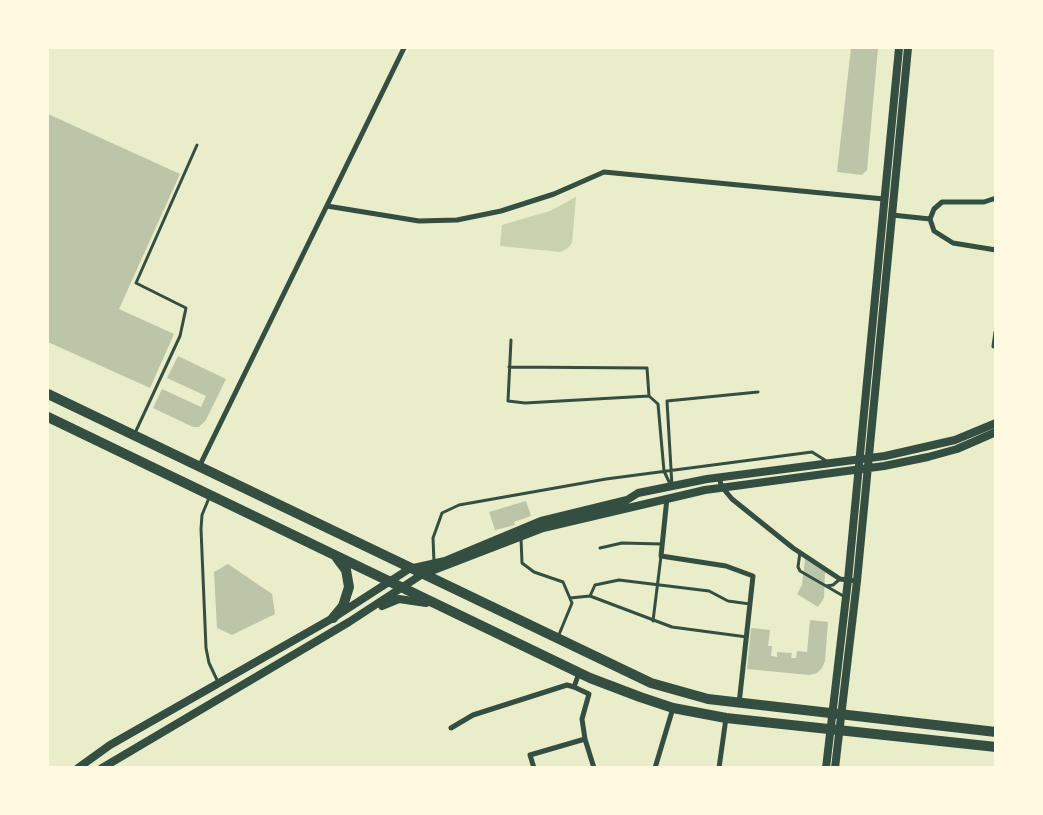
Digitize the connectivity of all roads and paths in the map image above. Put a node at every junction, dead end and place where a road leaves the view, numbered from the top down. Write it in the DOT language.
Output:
graph roads {
  1 [pos="404,48"];
  2 [pos="899,48"];
  3 [pos="908,48"];
  4 [pos="197,145"];
  5 [pos="996,198"];
  6 [pos="884,200"];
  7 [pos="327,206"];
  8 [pos="892,216"];
  9 [pos="930,219"];
  10 [pos="996,250"];
  11 [pos="996,332"];
  12 [pos="511,340"];
  13 [pos="994,346"];
  14 [pos="510,367"];
  15 [pos="758,392"];
  16 [pos="48,394"];
  17 [pos="649,396"];
  18 [pos="48,417"];
  19 [pos="996,423"];
  20 [pos="996,432"];
  21 [pos="134,436"];
  22 [pos="869,458"];
  23 [pos="860,459"];
  24 [pos="828,462"];
  25 [pos="199,467"];
  26 [pos="868,468"];
  27 [pos="672,470"];
  28 [pos="859,470"];
  29 [pos="664,471"];
  30 [pos="719,478"];
  31 [pos="672,486"];
  32 [pos="722,487"];
  33 [pos="210,495"];
  34 [pos="671,497"];
  35 [pos="521,537"];
  36 [pos="662,544"];
  37 [pos="600,548"];
  38 [pos="800,552"];
  39 [pos="332,554"];
  40 [pos="661,556"];
  41 [pos="434,563"];
  42 [pos="409,569"];
  43 [pos="421,575"];
  44 [pos="844,579"];
  45 [pos="388,581"];
  46 [pos="857,581"];
  47 [pos="658,585"];
  48 [pos="826,586"];
  49 [pos="404,588"];
  50 [pos="590,596"];
  51 [pos="570,598"];
  52 [pos="846,598"];
  53 [pos="750,604"];
  54 [pos="448,609"];
  55 [pos="333,618"];
  56 [pos="653,621"];
  57 [pos="349,622"];
  58 [pos="747,637"];
  59 [pos="558,638"];
  60 [pos="579,673"];
  61 [pos="218,682"];
  62 [pos="574,687"];
  63 [pos="739,704"];
  64 [pos="673,708"];
  65 [pos="838,715"];
  66 [pos="726,718"];
  67 [pos="451,728"];
  68 [pos="836,730"];
  69 [pos="996,732"];
  70 [pos="584,739"];
  71 [pos="996,747"];
  72 [pos="78,768"];
  73 [pos="102,768"];
  74 [pos="534,768"];
  75 [pos="594,768"];
  76 [pos="655,768"];
  77 [pos="719,768"];
  78 [pos="826,768"];
  79 [pos="835,768"];
  1 -- 7 [label="street"];
  2 -- 6 [label="main road"];
  3 -- 8 [label="main road"];
  4 -- 21 [label="lane"];
  5 -- 9 [label="street"];
  6 -- 7 [label="street"];
  6 -- 23 [label="main road"];
  7 -- 25 [label="street"];
  8 -- 9 [label="street"];
  8 -- 22 [label="main road"];
  9 -- 10 [label="street"];
  11 -- 13 [label="street"];
  12 -- 14 [label="lane"];
  14 -- 17 [label="lane"];
  14 -- 17 [label="lane"];
  15 -- 27 [label="lane"];
  16 -- 21 [label="highway"];
  17 -- 29 [label="lane"];
  18 -- 33 [label="highway"];
  19 -- 22 [label="main road"];
  20 -- 26 [label="main road"];
  21 -- 25 [label="highway"];
  22 -- 23 [label="main road"];
  22 -- 26 [label="main road"];
  23 -- 24 [label="main road"];
  23 -- 28 [label="main road"];
  24 -- 27 [label="lane"];
  24 -- 30 [label="main road"];
  25 -- 42 [label="highway"];
  26 -- 28 [label="main road"];
  26 -- 46 [label="main road"];
  27 -- 29 [label="lane"];
  27 -- 31 [label="lane"];
  28 -- 32 [label="main road"];
  28 -- 44 [label="main road"];
  29 -- 31 [label="lane"];
  29 -- 41 [label="lane"];
  30 -- 31 [label="main road"];
  30 -- 32 [label="street"];
  31 -- 34 [label="main road"];
  31 -- 41 [label="main road"];
  32 -- 34 [label="main road"];
  32 -- 38 [label="street"];
  33 -- 39 [label="highway"];
  33 -- 61 [label="lane"];
  34 -- 35 [label="main road"];
  34 -- 36 [label="street"];
  35 -- 43 [label="main road"];
  35 -- 51 [label="lane"];
  36 -- 37 [label="lane"];
  36 -- 40 [label="street"];
  38 -- 44 [label="street"];
  38 -- 48 [label="lane"];
  39 -- 45 [label="highway"];
  39 -- 55 [label="highway"];
  40 -- 47 [label="lane"];
  40 -- 53 [label="street"];
  41 -- 42 [label="main road"];
  42 -- 43 [label="highway"];
  42 -- 45 [label="main road"];
  43 -- 49 [label="main road"];
  43 -- 59 [label="highway"];
  44 -- 46 [label="street"];
  44 -- 48 [label="lane"];
  44 -- 52 [label="main road"];
  45 -- 49 [label="highway"];
  45 -- 55 [label="main road"];
  46 -- 65 [label="main road"];
  47 -- 50 [label="lane"];
  47 -- 53 [label="lane"];
  47 -- 56 [label="lane"];
  48 -- 52 [label="lane"];
  49 -- 54 [label="highway"];
  49 -- 57 [label="main road"];
  50 -- 51 [label="lane"];
  50 -- 56 [label="lane"];
  51 -- 59 [label="lane"];
  52 -- 65 [label="main road"];
  53 -- 58 [label="street"];
  54 -- 57 [label="main road"];
  54 -- 60 [label="highway"];
  55 -- 61 [label="main road"];
  56 -- 58 [label="lane"];
  57 -- 73 [label="main road"];
  58 -- 63 [label="street"];
  59 -- 63 [label="highway"];
  60 -- 62 [label="street"];
  60 -- 64 [label="highway"];
  61 -- 72 [label="main road"];
  62 -- 67 [label="street"];
  62 -- 70 [label="street"];
  63 -- 65 [label="highway"];
  64 -- 66 [label="highway"];
  64 -- 76 [label="street"];
  65 -- 68 [label="main road"];
  65 -- 69 [label="highway"];
  66 -- 68 [label="highway"];
  66 -- 77 [label="street"];
  68 -- 71 [label="highway"];
  68 -- 78 [label="main road"];
  68 -- 79 [label="main road"];
  70 -- 74 [label="street"];
  70 -- 75 [label="street"];
}
